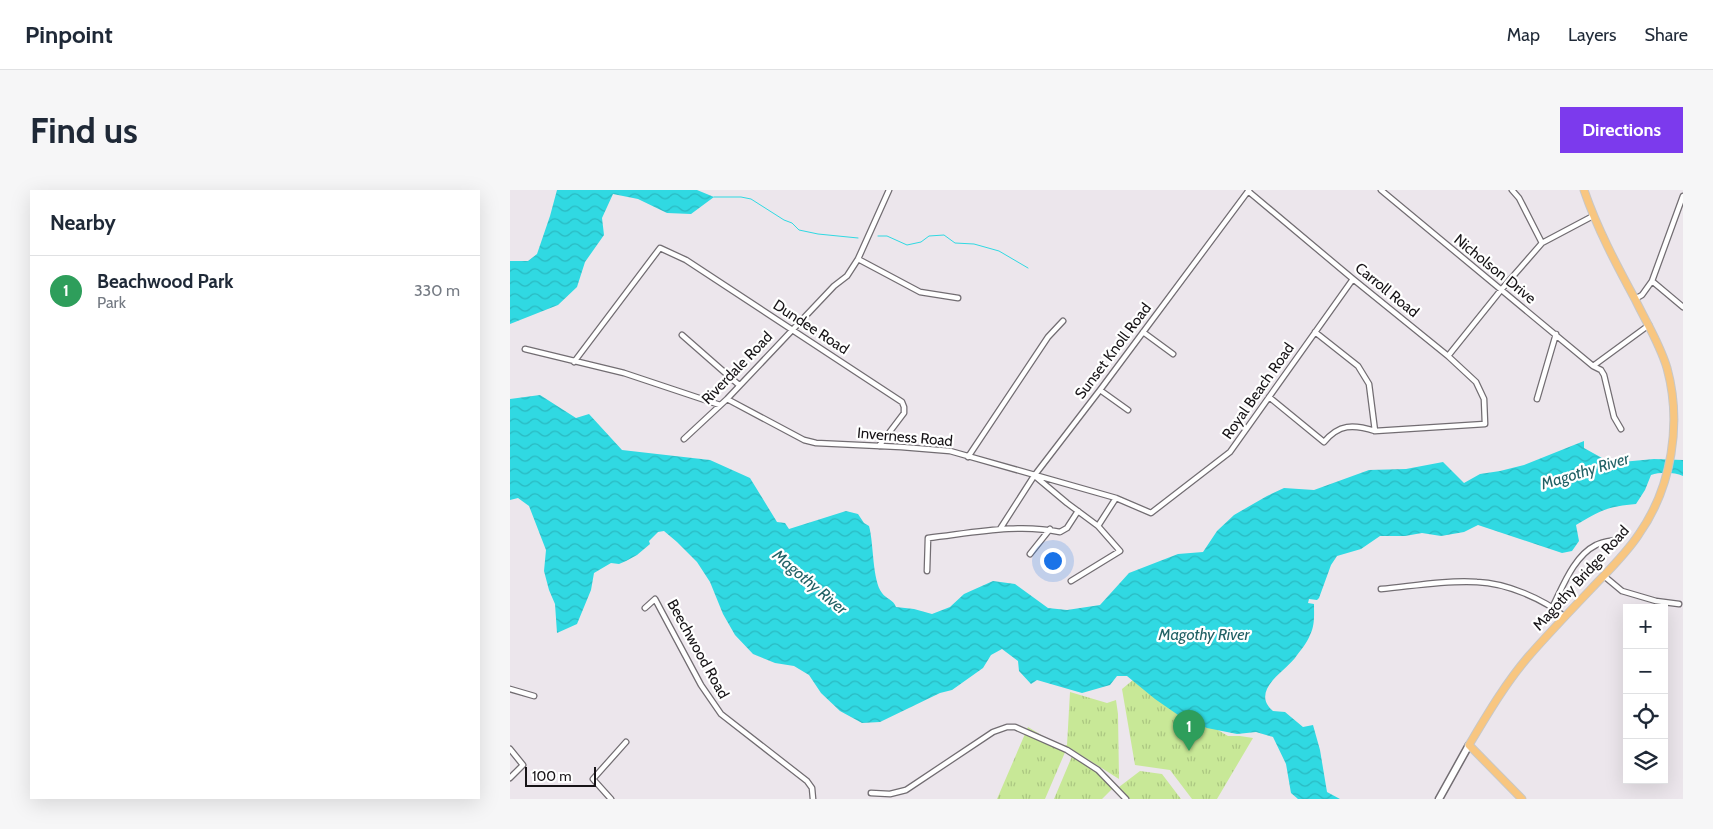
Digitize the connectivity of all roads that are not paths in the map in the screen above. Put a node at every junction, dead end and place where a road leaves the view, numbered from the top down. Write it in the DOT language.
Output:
graph roads {
  1 [pos="889,190"];
  2 [pos="1249,190"];
  3 [pos="1381,190"];
  4 [pos="1512,190"];
  5 [pos="1584,190"];
  6 [pos="1683,196"];
  7 [pos="1593,216"];
  8 [pos="1542,243"];
  9 [pos="858,259"];
  10 [pos="1353,279"];
  11 [pos="1652,281"];
  12 [pos="1501,290"];
  13 [pos="958,298"];
  14 [pos="1635,299"];
  15 [pos="1683,307"];
  16 [pos="1064,321"];
  17 [pos="1649,325"];
  18 [pos="792,330"];
  19 [pos="1143,332"];
  20 [pos="1315,332"];
  21 [pos="682,334"];
  22 [pos="1556,334"];
  23 [pos="525,350"];
  24 [pos="1173,354"];
  25 [pos="1448,356"];
  26 [pos="574,362"];
  27 [pos="1593,366"];
  28 [pos="738,385"];
  29 [pos="1100,390"];
  30 [pos="1269,397"];
  31 [pos="727,399"];
  32 [pos="1537,399"];
  33 [pos="720,405"];
  34 [pos="1128,410"];
  35 [pos="1621,429"];
  36 [pos="1375,431"];
  37 [pos="684,439"];
  38 [pos="879,446"];
  39 [pos="968,456"];
  40 [pos="1034,476"];
  41 [pos="1116,498"];
  42 [pos="1078,511"];
  43 [pos="1098,526"];
  44 [pos="1000,529"];
  45 [pos="1050,529"];
  46 [pos="1615,540"];
  47 [pos="1030,554"];
  48 [pos="927,571"];
  49 [pos="1604,576"];
  50 [pos="1071,581"];
  51 [pos="1381,589"];
  52 [pos="1679,604"];
  53 [pos="1552,606"];
  54 [pos="644,608"];
  55 [pos="1565,617"];
  56 [pos="510,689"];
  57 [pos="534,696"];
  58 [pos="626,742"];
  59 [pos="1469,746"];
  60 [pos="510,749"];
  61 [pos="510,778"];
  62 [pos="871,793"];
  63 [pos="612,799"];
  64 [pos="813,799"];
  65 [pos="1126,799"];
  66 [pos="1439,799"];
  67 [pos="1522,799"];
  1 -- 9 [label="street, Riverdale Road"];
  2 -- 10 [label="street, Carroll Road"];
  2 -- 19 [label="street, Sunset Knoll Road"];
  3 -- 12 [label="street, Nicholson Drive"];
  4 -- 8 [label="street"];
  5 -- 7 [label="main road, Magothy Bridge Road"];
  6 -- 11 [label="street"];
  7 -- 8 [label="street"];
  7 -- 14 [label="main road, Magothy Bridge Road"];
  8 -- 12 [label="street"];
  9 -- 13 [label="street"];
  9 -- 18 [label="street, Riverdale Road"];
  10 -- 20 [label="street, Royal Beach Road"];
  10 -- 25 [label="street, Carroll Road"];
  11 -- 14 [label="street"];
  11 -- 15 [label="street"];
  12 -- 22 [label="street, Nicholson Drive"];
  12 -- 25 [label="street"];
  14 -- 17 [label="main road, Magothy Bridge Road"];
  16 -- 39 [label="street"];
  17 -- 27 [label="street"];
  17 -- 49 [label="main road, Magothy Bridge Road"];
  18 -- 26 [label="street, Dundee Road"];
  18 -- 28 [label="street, Riverdale Road"];
  18 -- 38 [label="street, Dundee Road"];
  19 -- 24 [label="street"];
  19 -- 29 [label="street, Sunset Knoll Road"];
  20 -- 30 [label="street, Royal Beach Road"];
  20 -- 36 [label="street"];
  21 -- 28 [label="street"];
  22 -- 27 [label="street, Nicholson Drive"];
  22 -- 32 [label="street"];
  23 -- 26 [label="street"];
  25 -- 36 [label="street, Carroll Road"];
  26 -- 33 [label="street"];
  27 -- 35 [label="street, Nicholson Drive"];
  28 -- 31 [label="street, Riverdale Road"];
  29 -- 34 [label="street"];
  29 -- 40 [label="street, Sunset Knoll Road"];
  30 -- 36 [label="street"];
  30 -- 41 [label="street, Royal Beach Road"];
  31 -- 33 [label="street, Riverdale Road"];
  31 -- 38 [label="street, Inverness Road"];
  33 -- 37 [label="street, Riverdale Road"];
  38 -- 39 [label="street, Inverness Road"];
  39 -- 40 [label="street, Inverness Road"];
  40 -- 41 [label="street, Inverness Road"];
  40 -- 42 [label="street"];
  40 -- 44 [label="street, Sunset Knoll Road"];
  41 -- 43 [label="street"];
  42 -- 43 [label="street"];
  42 -- 45 [label="street"];
  43 -- 50 [label="street"];
  44 -- 45 [label="street"];
  44 -- 48 [label="street"];
  45 -- 47 [label="street"];
  46 -- 53 [label="street"];
  49 -- 52 [label="street"];
  49 -- 55 [label="main road, Magothy Bridge Road"];
  51 -- 53 [label="street"];
  53 -- 55 [label="street"];
  54 -- 64 [label="street, Beechwood Road"];
  55 -- 59 [label="main road, Magothy Bridge Road"];
  56 -- 57 [label="street"];
  58 -- 63 [label="street"];
  59 -- 66 [label="main road, Magothy Bridge Road"];
  59 -- 67 [label="main road"];
  60 -- 61 [label="street"];
  62 -- 65 [label="street"];
}
